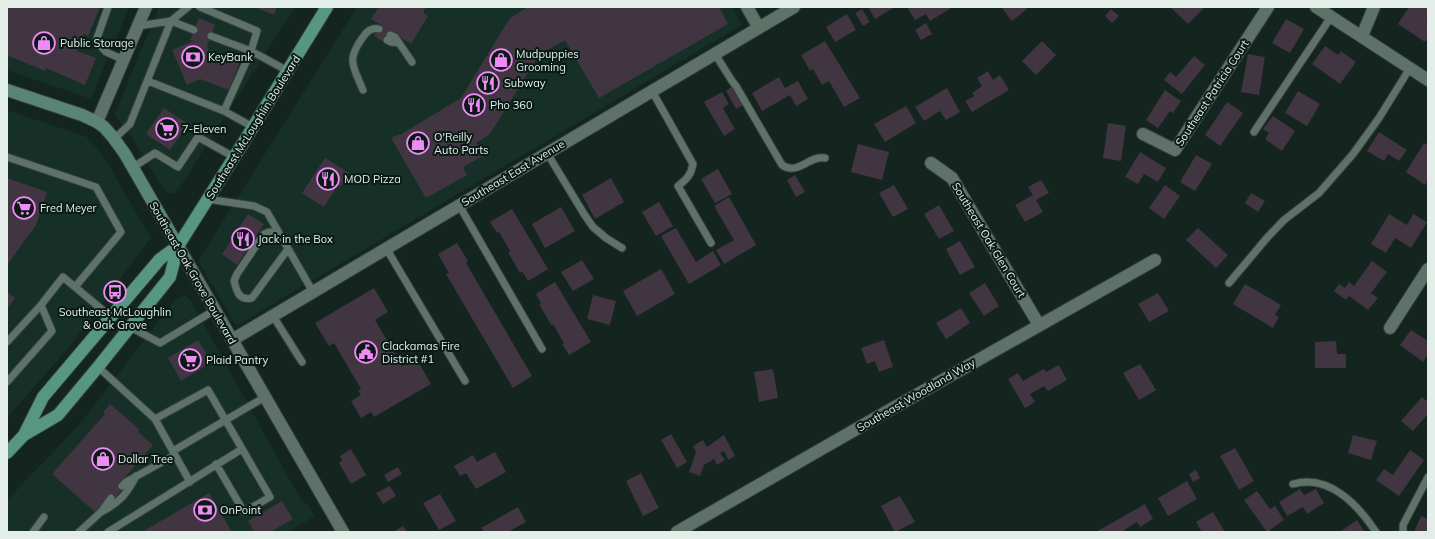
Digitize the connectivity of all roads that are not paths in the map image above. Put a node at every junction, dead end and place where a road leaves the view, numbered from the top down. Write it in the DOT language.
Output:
graph roads {
  1 [pos="108,7"];
  2 [pos="146,7"];
  3 [pos="188,7"];
  4 [pos="200,7"];
  5 [pos="747,7"];
  6 [pos="794,7"];
  7 [pos="1268,7"];
  8 [pos="1316,7"];
  9 [pos="1374,7"];
  10 [pos="324,8"];
  11 [pos="1331,17"];
  12 [pos="171,21"];
  13 [pos="138,26"];
  14 [pos="759,28"];
  15 [pos="194,30"];
  16 [pos="374,31"];
  17 [pos="211,36"];
  18 [pos="1362,36"];
  19 [pos="388,38"];
  20 [pos="251,51"];
  21 [pos="715,54"];
  22 [pos="124,60"];
  23 [pos="412,62"];
  24 [pos="1410,68"];
  25 [pos="288,71"];
  26 [pos="1428,80"];
  27 [pos="148,81"];
  28 [pos="7,90"];
  29 [pos="363,90"];
  30 [pos="652,91"];
  31 [pos="224,111"];
  32 [pos="97,122"];
  33 [pos="253,127"];
  34 [pos="1254,132"];
  35 [pos="1143,134"];
  36 [pos="114,139"];
  37 [pos="547,153"];
  38 [pos="7,157"];
  39 [pos="234,157"];
  40 [pos="825,158"];
  41 [pos="931,163"];
  42 [pos="132,168"];
  43 [pos="207,199"];
  44 [pos="459,206"];
  45 [pos="278,232"];
  46 [pos="711,243"];
  47 [pos="178,246"];
  48 [pos="386,248"];
  49 [pos="622,248"];
  50 [pos="288,249"];
  51 [pos="1156,260"];
  52 [pos="1428,269"];
  53 [pos="1229,283"];
  54 [pos="75,287"];
  55 [pos="313,292"];
  56 [pos="41,306"];
  57 [pos="215,310"];
  58 [pos="112,316"];
  59 [pos="273,316"];
  60 [pos="1039,325"];
  61 [pos="130,327"];
  62 [pos="1390,328"];
  63 [pos="232,340"];
  64 [pos="7,342"];
  65 [pos="542,348"];
  66 [pos="302,362"];
  67 [pos="98,367"];
  68 [pos="465,381"];
  69 [pos="7,382"];
  70 [pos="265,397"];
  71 [pos="155,419"];
  72 [pos="226,420"];
  73 [pos="24,435"];
  74 [pos="242,449"];
  75 [pos="7,453"];
  76 [pos="174,453"];
  77 [pos="216,464"];
  78 [pos="136,476"];
  79 [pos="1428,477"];
  80 [pos="190,482"];
  81 [pos="1293,484"];
  82 [pos="122,486"];
  83 [pos="111,498"];
  84 [pos="101,512"];
  85 [pos="44,517"];
  86 [pos="33,532"];
  87 [pos="79,532"];
  88 [pos="108,532"];
  89 [pos="343,532"];
  90 [pos="677,532"];
  91 [pos="1376,532"];
  92 [pos="1402,532"];
  1 -- 22 [label="lane"];
  2 -- 13 [label="street"];
  3 -- 12 [label="lane"];
  4 -- 20 [label="lane"];
  5 -- 14 [label="street"];
  6 -- 14 [label="street, Southeast East Avenue"];
  7 -- 35 [label="street, Southeast Patricia Court"];
  8 -- 11 [label="street"];
  9 -- 18 [label="street"];
  10 -- 25 [label="main road, Southeast McLoughlin Boulevard"];
  11 -- 18 [label="street"];
  11 -- 34 [label="lane"];
  12 -- 13 [label="lane"];
  12 -- 15 [label="lane"];
  12 -- 27 [label="lane"];
  13 -- 22 [label="street"];
  14 -- 21 [label="street, Southeast East Avenue"];
  16 -- 29 [label="lane"];
  17 -- 20 [label="lane"];
  18 -- 24 [label="street"];
  19 -- 23 [label="lane"];
  20 -- 25 [label="lane"];
  20 -- 31 [label="lane"];
  21 -- 30 [label="street, Southeast East Avenue"];
  21 -- 40 [label="lane"];
  22 -- 32 [label="street"];
  24 -- 26 [label="street"];
  24 -- 53 [label="lane"];
  25 -- 33 [label="main road, Southeast McLoughlin Boulevard"];
  27 -- 31 [label="lane"];
  27 -- 36 [label="lane"];
  28 -- 32 [label="main road, Southeast Oak Grove Boulevard"];
  30 -- 37 [label="street, Southeast East Avenue"];
  30 -- 46 [label="lane"];
  31 -- 33 [label="lane"];
  32 -- 36 [label="main road, Southeast Oak Grove Boulevard"];
  33 -- 39 [label="main road, Southeast McLoughlin Boulevard"];
  36 -- 42 [label="main road, Southeast Oak Grove Boulevard"];
  37 -- 44 [label="street, Southeast East Avenue"];
  37 -- 49 [label="lane"];
  38 -- 54 [label="lane"];
  39 -- 42 [label="lane"];
  39 -- 43 [label="main road, Southeast McLoughlin Boulevard"];
  41 -- 60 [label="street, Southeast Oak Glen Court"];
  42 -- 47 [label="main road, Southeast Oak Grove Boulevard"];
  43 -- 45 [label="lane"];
  43 -- 47 [label="main road, Southeast McLoughlin Boulevard"];
  44 -- 48 [label="street, Southeast East Avenue"];
  44 -- 65 [label="lane"];
  45 -- 50 [label="lane"];
  45 -- 50 [label="lane"];
  47 -- 57 [label="street, Southeast Oak Grove Boulevard"];
  47 -- 58 [label="main road, Southeast McLoughlin Boulevard"];
  47 -- 61 [label="main road, Southeast McLoughlin Boulevard"];
  48 -- 55 [label="street, Southeast East Avenue"];
  48 -- 68 [label="lane"];
  50 -- 55 [label="lane"];
  51 -- 60 [label="street, Southeast Woodland Way"];
  52 -- 62 [label="street"];
  54 -- 56 [label="lane"];
  54 -- 58 [label="lane"];
  55 -- 59 [label="street, Southeast East Avenue"];
  56 -- 64 [label="lane"];
  56 -- 69 [label="lane"];
  57 -- 61 [label="lane"];
  57 -- 63 [label="street, Southeast Oak Grove Boulevard"];
  58 -- 73 [label="main road, Southeast McLoughlin Boulevard"];
  59 -- 63 [label="street, Southeast East Avenue"];
  59 -- 66 [label="lane"];
  60 -- 90 [label="street, Southeast Woodland Way"];
  61 -- 67 [label="main road, Southeast McLoughlin Boulevard"];
  63 -- 70 [label="street, Southeast Oak Grove Boulevard"];
  67 -- 71 [label="lane"];
  67 -- 73 [label="main road, Southeast McLoughlin Boulevard"];
  70 -- 72 [label="lane"];
  70 -- 89 [label="street, Southeast Oak Grove Boulevard"];
  71 -- 72 [label="lane"];
  71 -- 76 [label="lane"];
  72 -- 74 [label="lane"];
  72 -- 76 [label="lane"];
  73 -- 75 [label="main road, Southeast McLoughlin Boulevard"];
  74 -- 77 [label="lane"];
  74 -- 77 [label="lane"];
  76 -- 78 [label="lane"];
  76 -- 80 [label="lane"];
  77 -- 80 [label="lane"];
  78 -- 82 [label="lane"];
  78 -- 84 [label="lane"];
  79 -- 92 [label="lane"];
  80 -- 88 [label="lane"];
  81 -- 91 [label="lane"];
  83 -- 84 [label="lane"];
  84 -- 87 [label="lane"];
  85 -- 86 [label="lane"];
}
